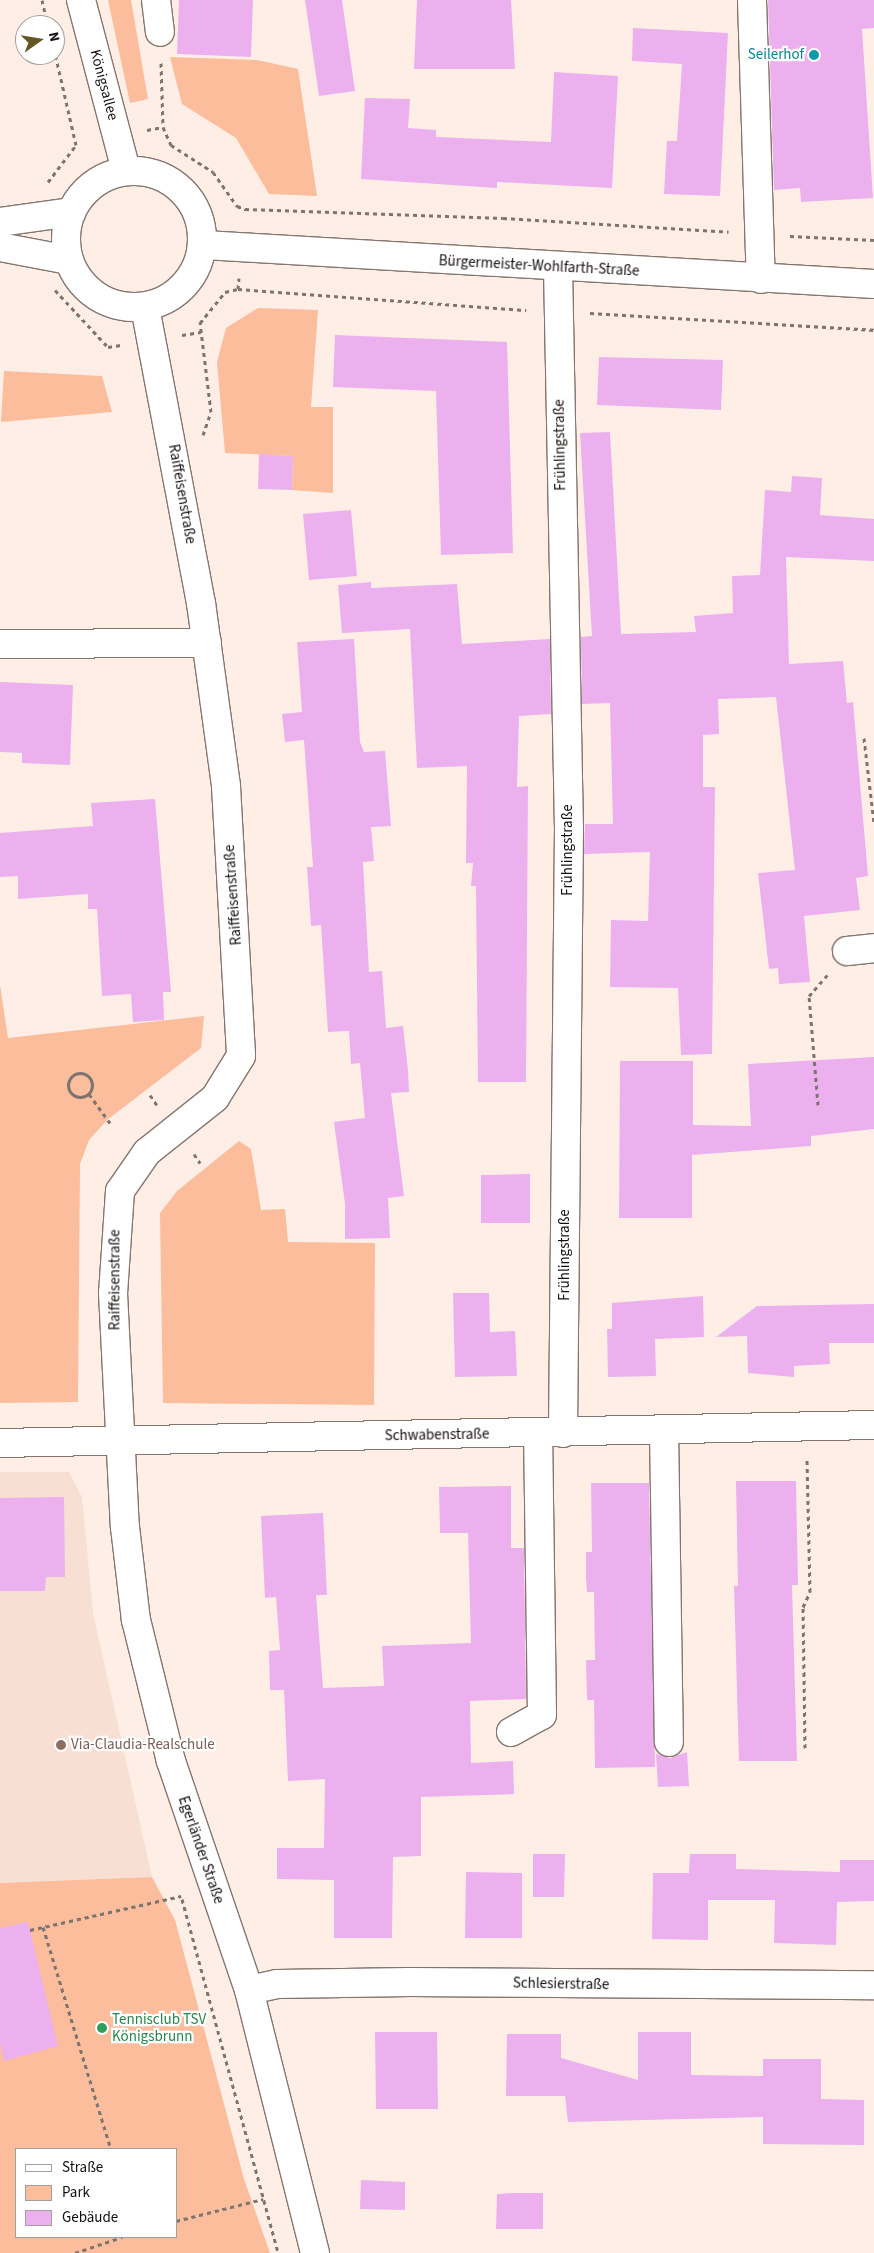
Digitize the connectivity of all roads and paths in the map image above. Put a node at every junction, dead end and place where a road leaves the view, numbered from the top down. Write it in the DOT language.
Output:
graph roads {
  1 [pos="42,0"];
  2 [pos="81,0"];
  3 [pos="156,0"];
  4 [pos="752,0"];
  5 [pos="46,15"];
  6 [pos="160,32"];
  7 [pos="58,65"];
  8 [pos="126,170"];
  9 [pos="44,188"];
  10 [pos="71,212"];
  11 [pos="0,222"];
  12 [pos="759,234"];
  13 [pos="874,240"];
  14 [pos="204,245"];
  15 [pos="0,247"];
  16 [pos="69,260"];
  17 [pos="558,267"];
  18 [pos="761,279"];
  19 [pos="874,284"];
  20 [pos="52,286"];
  21 [pos="238,289"];
  22 [pos="145,307"];
  23 [pos="108,347"];
  24 [pos="211,412"];
  25 [pos="207,642"];
  26 [pos="0,644"];
  27 [pos="864,738"];
  28 [pos="874,823"];
  29 [pos="874,948"];
  30 [pos="847,951"];
  31 [pos="89,1094"];
  32 [pos="818,1105"];
  33 [pos="112,1126"];
  34 [pos="874,1425"];
  35 [pos="806,1427"];
  36 [pos="664,1430"];
  37 [pos="551,1433"];
  38 [pos="120,1440"];
  39 [pos="0,1443"];
  40 [pos="511,1732"];
  41 [pos="669,1742"];
  42 [pos="805,1748"];
  43 [pos="181,1896"];
  44 [pos="42,1927"];
  45 [pos="30,1930"];
  46 [pos="874,1985"];
  47 [pos="249,1990"];
  48 [pos="111,2148"];
  49 [pos="263,2199"];
  50 [pos="178,2221"];
  51 [pos="119,2238"];
  52 [pos="75,2253"];
  53 [pos="315,2253"];
  1 -- 5 [label="path"];
  2 -- 8 [label="street, Königsallee"];
  3 -- 6 [label="street"];
  4 -- 12 [label="street"];
  6 -- 12 [label="path"];
  7 -- 9 [label="path"];
  8 -- 10 [label="street"];
  8 -- 14 [label="street"];
  10 -- 11 [label="street"];
  10 -- 16 [label="street"];
  12 -- 13 [label="path"];
  12 -- 18 [label="street"];
  14 -- 17 [label="street, Bürgermeister-Wohlfarth-Straße"];
  14 -- 22 [label="street"];
  15 -- 16 [label="street"];
  16 -- 22 [label="street"];
  17 -- 18 [label="street, Bürgermeister-Wohlfarth-Straße"];
  17 -- 37 [label="street, Frühlingstraße"];
  18 -- 19 [label="street, Bürgermeister-Wohlfarth-Straße"];
  20 -- 23 [label="path"];
  21 -- 24 [label="path"];
  22 -- 25 [label="street, Raiffeisenstraße"];
  25 -- 26 [label="street"];
  25 -- 38 [label="street, Raiffeisenstraße"];
  27 -- 28 [label="path"];
  29 -- 30 [label="street"];
  30 -- 32 [label="path"];
  31 -- 31 [label="path"];
  31 -- 33 [label="path"];
  34 -- 35 [label="street, Schwabenstraße"];
  35 -- 36 [label="street, Schwabenstraße"];
  35 -- 42 [label="path"];
  36 -- 37 [label="street, Schwabenstraße"];
  36 -- 41 [label="street"];
  37 -- 38 [label="street, Schwabenstraße"];
  37 -- 40 [label="street, Frühlingstraße"];
  38 -- 39 [label="street, Schwabenstraße"];
  38 -- 47 [label="street, Egerländer Straße"];
  43 -- 44 [label="path"];
  44 -- 45 [label="path"];
  44 -- 48 [label="path"];
  46 -- 47 [label="street, Schlesierstraße"];
  47 -- 53 [label="street, Egerländer Straße"];
  49 -- 50 [label="path"];
  51 -- 52 [label="path"];
}
